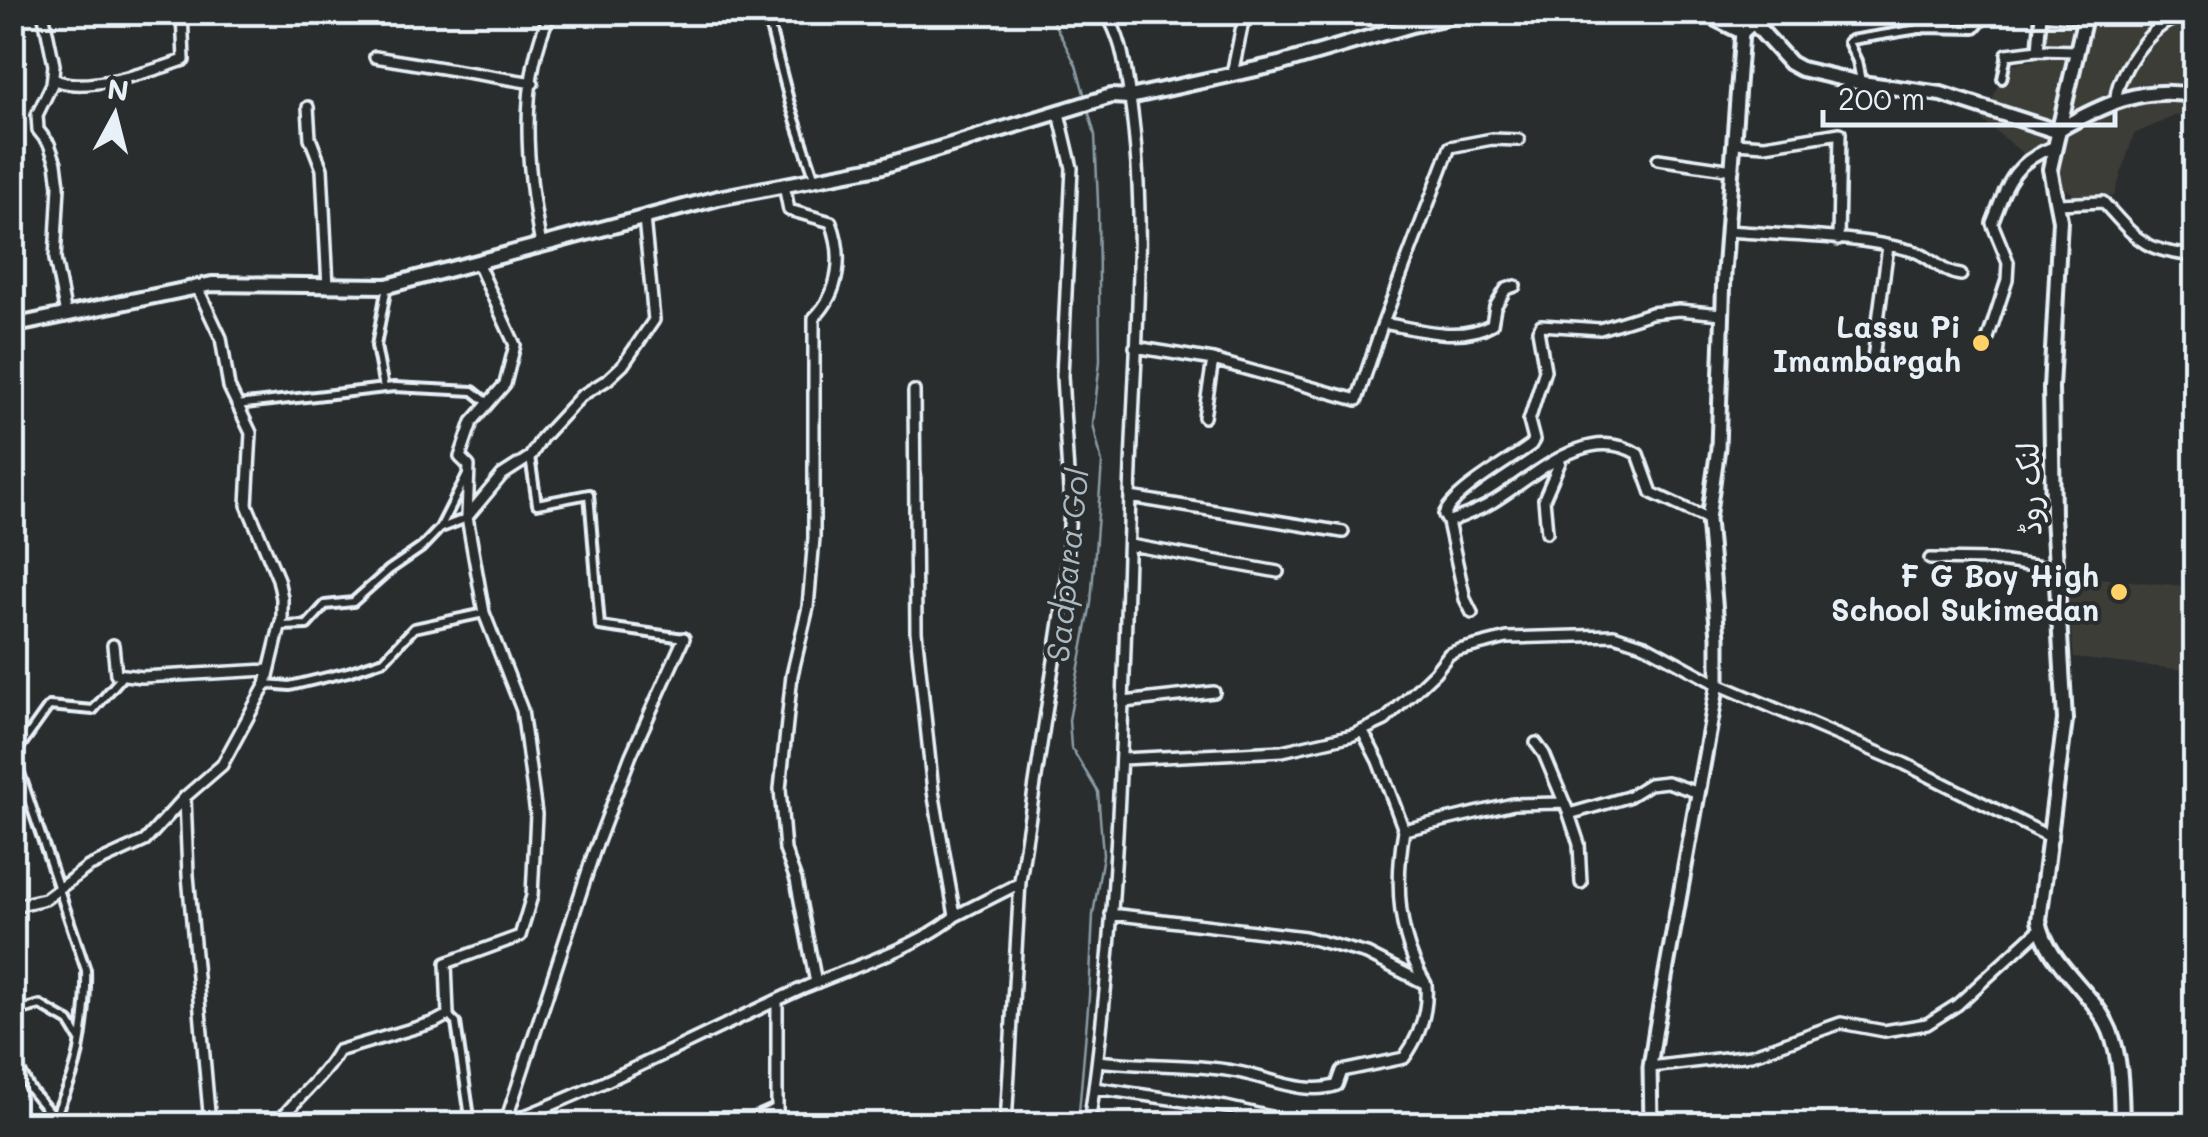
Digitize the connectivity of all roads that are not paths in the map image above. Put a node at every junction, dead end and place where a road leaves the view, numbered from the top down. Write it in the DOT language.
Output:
graph roads {
  1 [pos="43,12"];
  2 [pos="182,12"];
  3 [pos="551,12"];
  4 [pos="766,12"];
  5 [pos="1105,12"];
  6 [pos="1245,12"];
  7 [pos="1471,12"];
  8 [pos="1702,12"];
  9 [pos="1769,12"];
  10 [pos="1919,12"];
  11 [pos="2010,12"];
  12 [pos="1985,14"];
  13 [pos="2040,14"];
  14 [pos="2086,15"];
  15 [pos="2190,17"];
  16 [pos="1749,22"];
  17 [pos="1922,29"];
  18 [pos="2038,50"];
  19 [pos="2076,51"];
  20 [pos="2007,54"];
  21 [pos="376,56"];
  22 [pos="1232,74"];
  23 [pos="53,78"];
  24 [pos="2002,78"];
  25 [pos="533,83"];
  26 [pos="1861,83"];
  27 [pos="1130,96"];
  28 [pos="2196,96"];
  29 [pos="2116,99"];
  30 [pos="308,107"];
  31 [pos="1062,112"];
  32 [pos="2056,131"];
  33 [pos="1519,140"];
  34 [pos="1735,143"];
  35 [pos="2052,148"];
  36 [pos="1658,159"];
  37 [pos="1733,170"];
  38 [pos="815,179"];
  39 [pos="784,185"];
  40 [pos="2058,204"];
  41 [pos="644,218"];
  42 [pos="1728,232"];
  43 [pos="1838,240"];
  44 [pos="541,246"];
  45 [pos="1888,246"];
  46 [pos="2196,256"];
  47 [pos="477,262"];
  48 [pos="1960,276"];
  49 [pos="387,286"];
  50 [pos="1516,286"];
  51 [pos="197,287"];
  52 [pos="328,287"];
  53 [pos="66,314"];
  54 [pos="1722,314"];
  55 [pos="1382,322"];
  56 [pos="12,326"];
  57 [pos="1988,338"];
  58 [pos="1135,347"];
  59 [pos="1213,360"];
  60 [pos="1872,366"];
  61 [pos="384,388"];
  62 [pos="914,391"];
  63 [pos="488,403"];
  64 [pos="238,405"];
  65 [pos="1204,417"];
  66 [pos="530,457"];
  67 [pos="1561,459"];
  68 [pos="469,470"];
  69 [pos="1130,497"];
  70 [pos="467,518"];
  71 [pos="1708,519"];
  72 [pos="1448,522"];
  73 [pos="440,528"];
  74 [pos="1343,532"];
  75 [pos="1547,532"];
  76 [pos="1130,545"];
  77 [pos="1930,559"];
  78 [pos="2057,570"];
  79 [pos="1278,572"];
  80 [pos="484,613"];
  81 [pos="1472,614"];
  82 [pos="280,626"];
  83 [pos="684,638"];
  84 [pos="113,644"];
  85 [pos="269,670"];
  86 [pos="120,679"];
  87 [pos="266,684"];
  88 [pos="1718,684"];
  89 [pos="1214,692"];
  90 [pos="1124,702"];
  91 [pos="1363,732"];
  92 [pos="1536,744"];
  93 [pos="1122,759"];
  94 [pos="1696,792"];
  95 [pos="185,797"];
  96 [pos="1562,803"];
  97 [pos="1569,814"];
  98 [pos="1404,830"];
  99 [pos="2052,838"];
  100 [pos="1020,883"];
  101 [pos="1581,883"];
  102 [pos="59,888"];
  103 [pos="12,910"];
  104 [pos="1112,914"];
  105 [pos="955,916"];
  106 [pos="2041,928"];
  107 [pos="12,966"];
  108 [pos="816,983"];
  109 [pos="1426,984"];
  110 [pos="777,1000"];
  111 [pos="448,1015"];
  112 [pos="16,1016"];
  113 [pos="12,1032"];
  114 [pos="80,1040"];
  115 [pos="12,1055"];
  116 [pos="1098,1060"];
  117 [pos="1650,1067"];
  118 [pos="1095,1088"];
  119 [pos="778,1107"];
  120 [pos="54,1122"];
  121 [pos="210,1124"];
  122 [pos="277,1124"];
  123 [pos="471,1124"];
  124 [pos="505,1124"];
  125 [pos="739,1124"];
  126 [pos="777,1124"];
  127 [pos="1006,1124"];
  128 [pos="1089,1124"];
  129 [pos="1302,1124"];
  130 [pos="1651,1124"];
  131 [pos="2122,1124"];
  1 -- 23 [label="street"];
  2 -- 23 [label="street"];
  3 -- 25 [label="street"];
  4 -- 38 [label="street"];
  5 -- 27 [label="street"];
  6 -- 22 [label="street"];
  7 -- 22 [label="main road"];
  8 -- 16 [label="main road"];
  9 -- 16 [label="street"];
  10 -- 17 [label="street"];
  11 -- 12 [label="street"];
  12 -- 17 [label="street"];
  13 -- 14 [label="street"];
  13 -- 18 [label="street"];
  14 -- 19 [label="main road, لنک روڈ"];
  15 -- 29 [label="street"];
  16 -- 26 [label="main road"];
  16 -- 34 [label="street"];
  17 -- 26 [label="street"];
  18 -- 19 [label="street"];
  18 -- 20 [label="street"];
  19 -- 32 [label="main road, لنک روڈ"];
  20 -- 24 [label="street"];
  21 -- 25 [label="street"];
  22 -- 27 [label="main road"];
  23 -- 53 [label="street"];
  25 -- 44 [label="street"];
  26 -- 32 [label="main road"];
  27 -- 31 [label="main road"];
  27 -- 58 [label="street"];
  28 -- 29 [label="main road"];
  29 -- 32 [label="main road"];
  30 -- 52 [label="street"];
  31 -- 38 [label="main road"];
  31 -- 100 [label="street"];
  32 -- 35 [label="main road, لنک روڈ"];
  33 -- 55 [label="street"];
  34 -- 37 [label="street"];
  34 -- 43 [label="street"];
  35 -- 40 [label="main road, لنک روڈ"];
  35 -- 57 [label="street"];
  36 -- 37 [label="street"];
  37 -- 42 [label="street"];
  38 -- 39 [label="main road"];
  39 -- 41 [label="main road"];
  39 -- 108 [label="street"];
  40 -- 46 [label="street"];
  40 -- 78 [label="main road, لنک روڈ"];
  41 -- 44 [label="main road"];
  41 -- 66 [label="street"];
  42 -- 43 [label="street"];
  42 -- 54 [label="street"];
  43 -- 45 [label="street"];
  44 -- 47 [label="main road"];
  45 -- 48 [label="street"];
  45 -- 60 [label="street"];
  47 -- 49 [label="main road"];
  47 -- 63 [label="street"];
  49 -- 52 [label="main road"];
  49 -- 61 [label="street"];
  50 -- 55 [label="street"];
  51 -- 52 [label="main road"];
  51 -- 53 [label="main road"];
  51 -- 64 [label="street"];
  53 -- 56 [label="main road"];
  54 -- 71 [label="street"];
  54 -- 72 [label="street"];
  55 -- 59 [label="street"];
  58 -- 59 [label="street"];
  58 -- 69 [label="street"];
  59 -- 65 [label="street"];
  61 -- 63 [label="street"];
  61 -- 64 [label="street"];
  62 -- 105 [label="street"];
  63 -- 68 [label="street"];
  64 -- 82 [label="street"];
  66 -- 70 [label="street"];
  66 -- 83 [label="street"];
  67 -- 71 [label="street"];
  67 -- 72 [label="street"];
  67 -- 75 [label="street"];
  68 -- 70 [label="street"];
  68 -- 73 [label="street"];
  69 -- 74 [label="street"];
  69 -- 76 [label="street"];
  70 -- 73 [label="street"];
  70 -- 80 [label="street"];
  71 -- 88 [label="street"];
  72 -- 81 [label="street"];
  73 -- 82 [label="street"];
  76 -- 79 [label="street"];
  76 -- 90 [label="street"];
  77 -- 78 [label="street"];
  78 -- 99 [label="main road, لنک روڈ"];
  80 -- 87 [label="street"];
  80 -- 111 [label="street"];
  82 -- 85 [label="street"];
  83 -- 124 [label="street"];
  84 -- 85 [label="street"];
  85 -- 87 [label="street"];
  86 -- 102 [label="street"];
  87 -- 95 [label="street"];
  88 -- 91 [label="street"];
  88 -- 94 [label="street"];
  88 -- 99 [label="street"];
  89 -- 90 [label="street"];
  90 -- 93 [label="street"];
  91 -- 93 [label="street"];
  91 -- 98 [label="street"];
  92 -- 96 [label="street"];
  93 -- 104 [label="street"];
  94 -- 97 [label="street"];
  94 -- 117 [label="street"];
  95 -- 102 [label="street"];
  95 -- 121 [label="street"];
  96 -- 97 [label="street"];
  96 -- 98 [label="street"];
  97 -- 101 [label="street"];
  98 -- 109 [label="street"];
  99 -- 106 [label="main road, لنک روڈ"];
  100 -- 105 [label="street"];
  100 -- 127 [label="street"];
  102 -- 103 [label="street"];
  102 -- 114 [label="street"];
  104 -- 109 [label="street"];
  104 -- 116 [label="street"];
  105 -- 108 [label="street"];
  106 -- 117 [label="street"];
  106 -- 131 [label="main road"];
  107 -- 112 [label="street"];
  108 -- 110 [label="street"];
  109 -- 116 [label="street"];
  110 -- 119 [label="street"];
  110 -- 124 [label="street"];
  111 -- 122 [label="street"];
  111 -- 123 [label="street"];
  112 -- 113 [label="street"];
  112 -- 114 [label="street"];
  114 -- 120 [label="street"];
  115 -- 120 [label="street"];
  116 -- 118 [label="street"];
  117 -- 130 [label="street"];
  118 -- 128 [label="street"];
  118 -- 129 [label="street"];
  119 -- 125 [label="street"];
  119 -- 126 [label="street"];
}
